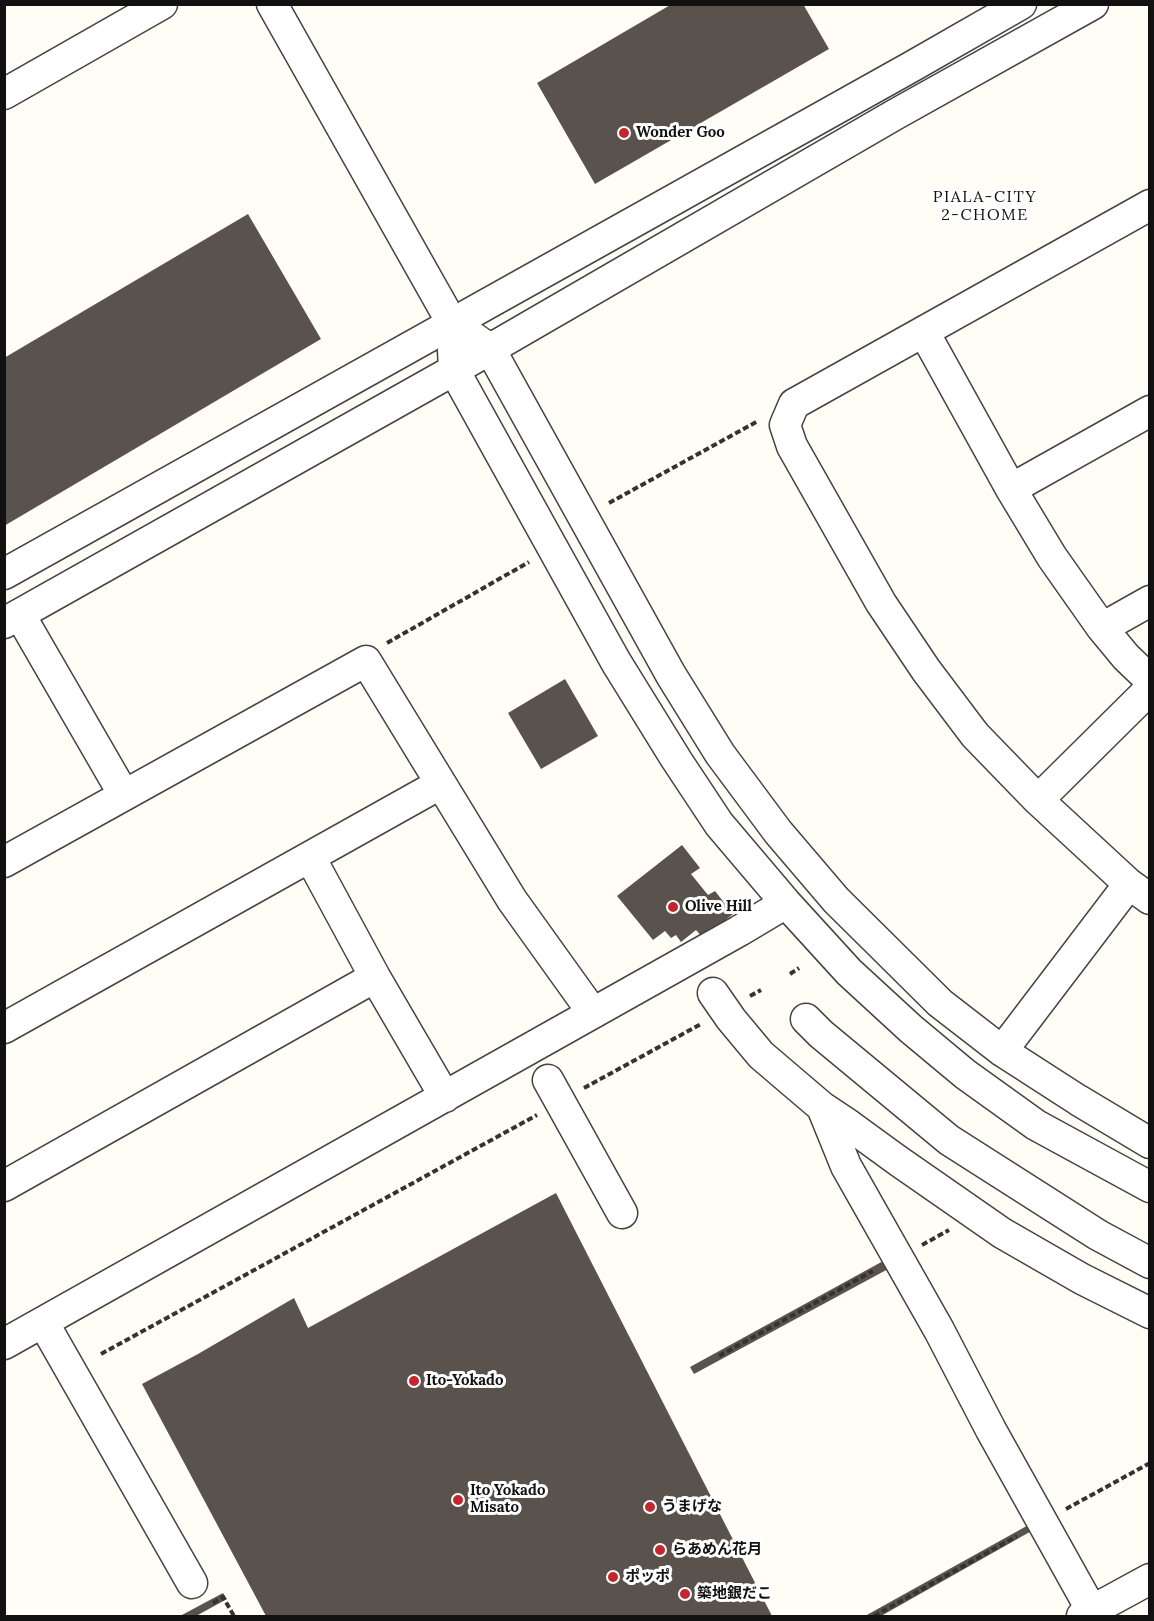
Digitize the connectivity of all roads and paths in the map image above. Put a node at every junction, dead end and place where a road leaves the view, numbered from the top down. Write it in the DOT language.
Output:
graph roads {
  1 [pos="162,4"];
  2 [pos="272,4"];
  3 [pos="1021,4"];
  4 [pos="1093,4"];
  5 [pos="4,94"];
  6 [pos="1149,205"];
  7 [pos="452,323"];
  8 [pos="924,332"];
  9 [pos="490,349"];
  10 [pos="454,370"];
  11 [pos="794,404"];
  12 [pos="1149,411"];
  13 [pos="1011,489"];
  14 [pos="609,504"];
  15 [pos="529,562"];
  16 [pos="4,574"];
  17 [pos="1149,602"];
  18 [pos="12,619"];
  19 [pos="1102,628"];
  20 [pos="366,661"];
  21 [pos="1149,680"];
  22 [pos="1149,689"];
  23 [pos="440,784"];
  24 [pos="124,795"];
  25 [pos="1038,800"];
  26 [pos="310,857"];
  27 [pos="4,862"];
  28 [pos="1139,891"];
  29 [pos="786,903"];
  30 [pos="799,968"];
  31 [pos="790,975"];
  32 [pos="375,977"];
  33 [pos="714,993"];
  34 [pos="593,1013"];
  35 [pos="806,1019"];
  36 [pos="704,1023"];
  37 [pos="4,1028"];
  38 [pos="1002,1051"];
  39 [pos="548,1080"];
  40 [pos="578,1092"];
  41 [pos="446,1097"];
  42 [pos="822,1107"];
  43 [pos="545,1110"];
  44 [pos="1149,1143"];
  45 [pos="4,1186"];
  46 [pos="1149,1187"];
  47 [pos="622,1213"];
  48 [pos="951,1230"];
  49 [pos="920,1246"];
  50 [pos="1149,1263"];
  51 [pos="875,1270"];
  52 [pos="1149,1313"];
  53 [pos="43,1322"];
  54 [pos="4,1344"];
  55 [pos="101,1354"];
  56 [pos="719,1356"];
  57 [pos="1149,1463"];
  58 [pos="1065,1509"];
  59 [pos="1026,1532"];
  60 [pos="1149,1579"];
  61 [pos="192,1583"];
  62 [pos="223,1597"];
  63 [pos="1087,1614"];
  64 [pos="234,1617"];
  65 [pos="874,1617"];
  1 -- 5 [label="street"];
  2 -- 7 [label="street"];
  3 -- 7 [label="street"];
  4 -- 9 [label="street"];
  6 -- 8 [label="street"];
  7 -- 9 [label="street"];
  7 -- 10 [label="street"];
  7 -- 16 [label="street"];
  8 -- 11 [label="street"];
  8 -- 13 [label="street"];
  9 -- 10 [label="street"];
  9 -- 38 [label="street"];
  10 -- 18 [label="street"];
  10 -- 29 [label="street"];
  11 -- 14 [label="path"];
  11 -- 25 [label="street"];
  12 -- 13 [label="street"];
  13 -- 19 [label="street"];
  15 -- 20 [label="path"];
  17 -- 19 [label="street"];
  18 -- 24 [label="street"];
  19 -- 21 [label="street"];
  20 -- 23 [label="street"];
  20 -- 24 [label="street"];
  22 -- 25 [label="street"];
  23 -- 26 [label="street"];
  23 -- 34 [label="street"];
  24 -- 27 [label="street"];
  25 -- 28 [label="street"];
  26 -- 32 [label="street"];
  26 -- 37 [label="street"];
  28 -- 38 [label="street"];
  29 -- 34 [label="street"];
  29 -- 46 [label="street"];
  30 -- 31 [label="path"];
  32 -- 41 [label="street"];
  32 -- 45 [label="street"];
  33 -- 42 [label="street"];
  34 -- 41 [label="street"];
  35 -- 50 [label="street"];
  36 -- 40 [label="path"];
  38 -- 44 [label="street"];
  39 -- 47 [label="street"];
  41 -- 53 [label="street"];
  42 -- 52 [label="street"];
  42 -- 63 [label="street"];
  43 -- 55 [label="path"];
  48 -- 49 [label="path"];
  51 -- 56 [label="path"];
  53 -- 54 [label="street"];
  53 -- 61 [label="street"];
  57 -- 58 [label="path"];
  59 -- 65 [label="path"];
  60 -- 63 [label="street"];
  62 -- 64 [label="path"];
}
